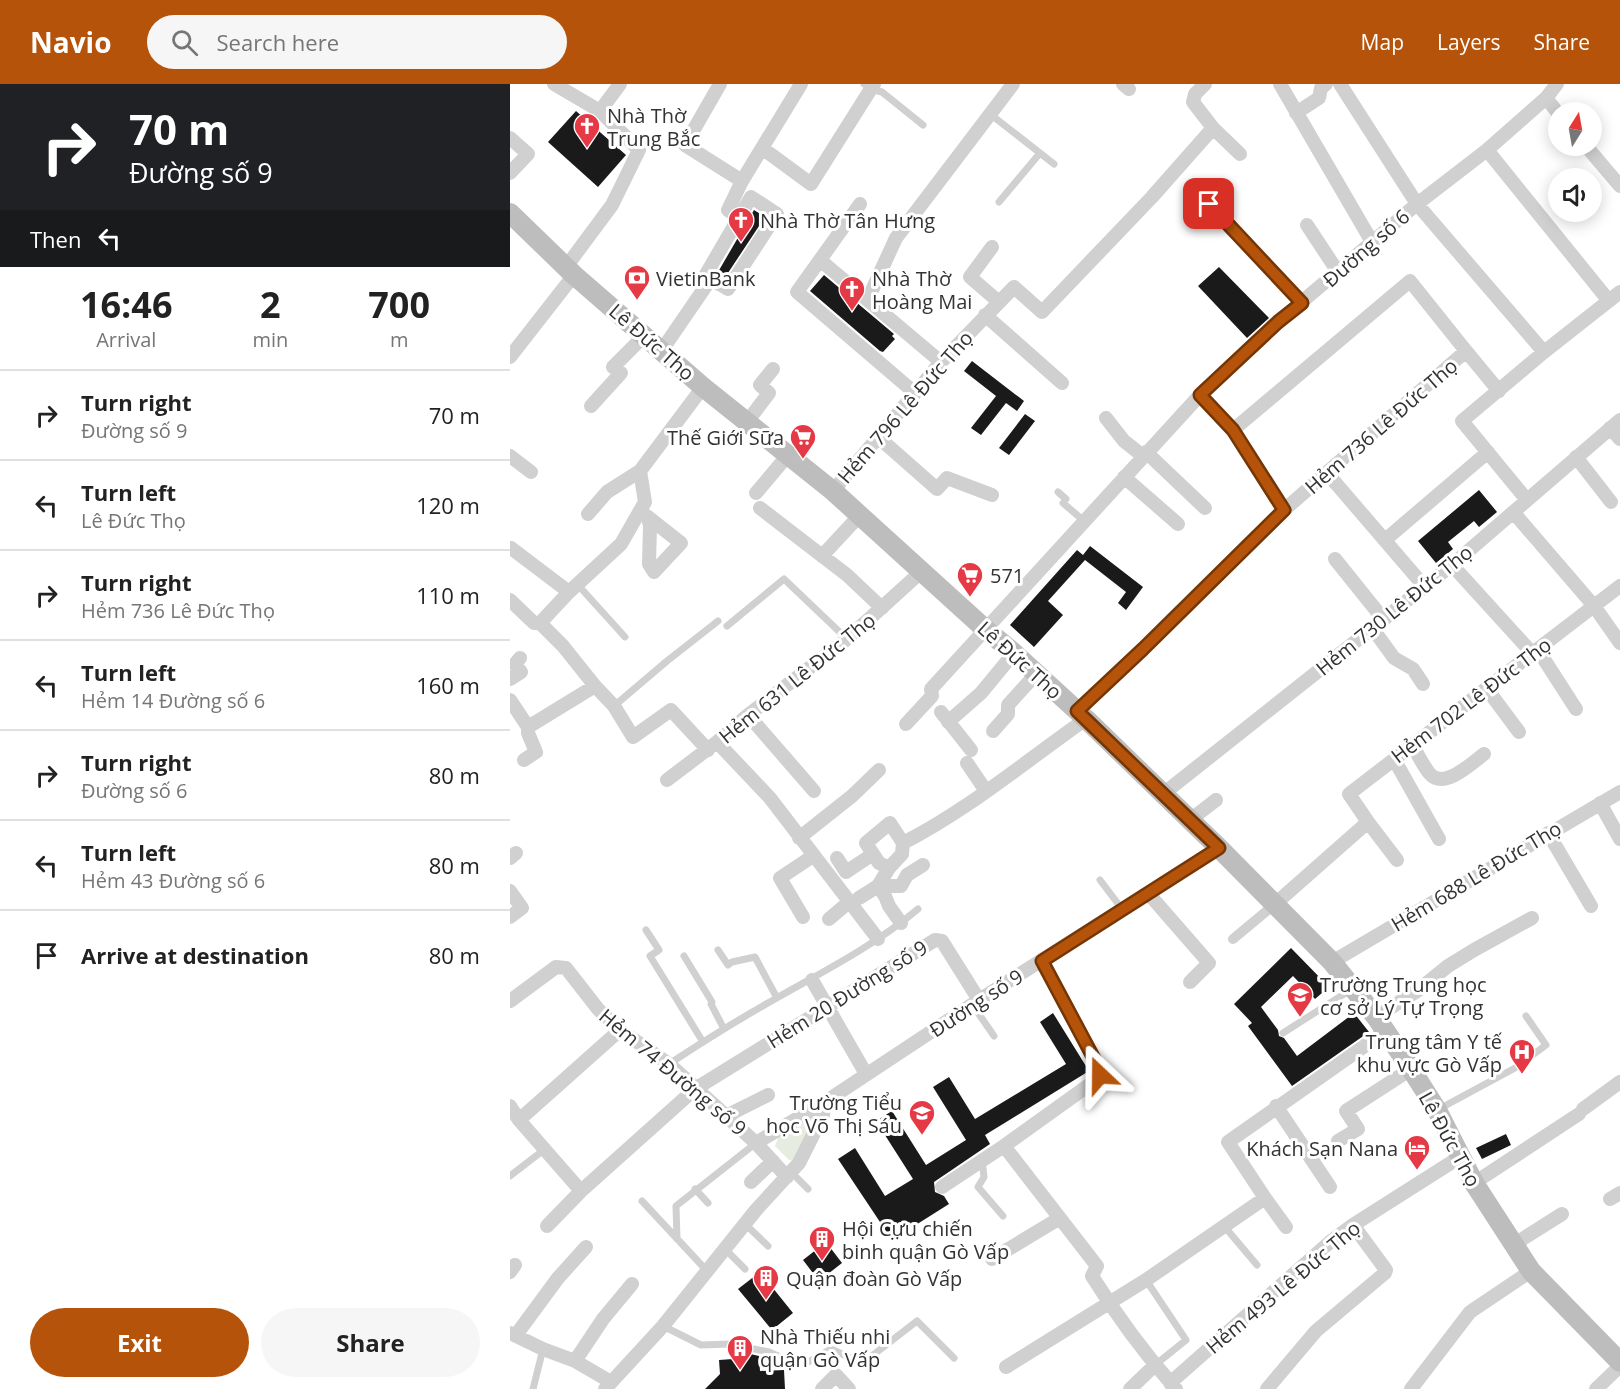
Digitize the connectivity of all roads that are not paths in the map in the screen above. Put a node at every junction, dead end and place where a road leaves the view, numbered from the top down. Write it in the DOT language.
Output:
graph roads {
  1 [pos="554,84"];
  2 [pos="620,84"];
  3 [pos="720,84"];
  4 [pos="801,84"];
  5 [pos="1013,84"];
  6 [pos="1205,84"];
  7 [pos="1280,84"];
  8 [pos="1326,84"];
  9 [pos="1340,84"];
  10 [pos="1557,84"];
  11 [pos="870,86"];
  12 [pos="1546,98"];
  13 [pos="1549,102"];
  14 [pos="600,111"];
  15 [pos="1296,113"];
  16 [pos="990,114"];
  17 [pos="923,125"];
  18 [pos="1213,128"];
  19 [pos="510,138"];
  20 [pos="762,148"];
  21 [pos="1487,150"];
  22 [pos="1040,153"];
  23 [pos="1239,154"];
  24 [pos="1594,156"];
  25 [pos="1054,164"];
  26 [pos="510,172"];
  27 [pos="742,181"];
  28 [pos="1620,186"];
  29 [pos="999,202"];
  30 [pos="860,204"];
  31 [pos="1209,204"];
  32 [pos="1417,204"];
  33 [pos="511,215"];
  34 [pos="739,217"];
  35 [pos="1306,225"];
  36 [pos="1372,242"];
  37 [pos="992,247"];
  38 [pos="820,260"];
  39 [pos="570,271"];
  40 [pos="1338,272"];
  41 [pos="710,280"];
  42 [pos="1615,297"];
  43 [pos="868,299"];
  44 [pos="999,302"];
  45 [pos="1302,303"];
  46 [pos="986,315"];
  47 [pos="645,335"];
  48 [pos="662,350"];
  49 [pos="1467,351"];
  50 [pos="1544,352"];
  51 [pos="510,357"];
  52 [pos="941,362"];
  53 [pos="773,369"];
  54 [pos="1062,383"];
  55 [pos="703,387"];
  56 [pos="1498,391"];
  57 [pos="915,393"];
  58 [pos="1200,395"];
  59 [pos="591,406"];
  60 [pos="1107,418"];
  61 [pos="747,422"];
  62 [pos="1615,424"];
  63 [pos="1233,430"];
  64 [pos="878,437"];
  65 [pos="1620,439"];
  66 [pos="1488,452"];
  67 [pos="1144,454"];
  68 [pos="788,455"];
  69 [pos="510,456"];
  70 [pos="1576,457"];
  71 [pos="640,471"];
  72 [pos="531,472"];
  73 [pos="1327,473"];
  74 [pos="1124,477"];
  75 [pos="833,491"];
  76 [pos="1058,492"];
  77 [pos="756,493"];
  78 [pos="992,495"];
  79 [pos="1527,500"];
  80 [pos="1611,502"];
  81 [pos="760,508"];
  82 [pos="1205,508"];
  83 [pos="1284,510"];
  84 [pos="1514,513"];
  85 [pos="588,514"];
  86 [pos="860,515"];
  87 [pos="1084,521"];
  88 [pos="1178,524"];
  89 [pos="1385,540"];
  90 [pos="511,548"];
  91 [pos="822,556"];
  92 [pos="1335,559"];
  93 [pos="1452,565"];
  94 [pos="922,570"];
  95 [pos="1424,586"];
  96 [pos="1620,586"];
  97 [pos="573,589"];
  98 [pos="510,600"];
  99 [pos="1594,606"];
  100 [pos="882,608"];
  101 [pos="1384,620"];
  102 [pos="718,621"];
  103 [pos="540,623"];
  104 [pos="727,626"];
  105 [pos="985,628"];
  106 [pos="1373,629"];
  107 [pos="625,638"];
  108 [pos="847,639"];
  109 [pos="1620,643"];
  110 [pos="1535,652"];
  111 [pos="1014,653"];
  112 [pos="520,658"];
  113 [pos="1036,674"];
  114 [pos="510,679"];
  115 [pos="510,684"];
  116 [pos="1424,684"];
  117 [pos="595,686"];
  118 [pos="1487,689"];
  119 [pos="510,700"];
  120 [pos="614,706"];
  121 [pos="1576,709"];
  122 [pos="748,715"];
  123 [pos="1082,715"];
  124 [pos="906,724"];
  125 [pos="528,727"];
  126 [pos="993,731"];
  127 [pos="1519,732"];
  128 [pos="1412,745"];
  129 [pos="712,746"];
  130 [pos="1484,754"];
  131 [pos="1394,759"];
  132 [pos="524,760"];
  133 [pos="879,770"];
  134 [pos="667,780"];
  135 [pos="814,791"];
  136 [pos="986,791"];
  137 [pos="1620,792"];
  138 [pos="1163,794"];
  139 [pos="1216,800"];
  140 [pos="1600,803"];
  141 [pos="1190,820"];
  142 [pos="1368,822"];
  143 [pos="1548,833"];
  144 [pos="799,838"];
  145 [pos="1439,839"];
  146 [pos="1620,839"];
  147 [pos="903,843"];
  148 [pos="1219,848"];
  149 [pos="869,849"];
  150 [pos="813,856"];
  151 [pos="837,858"];
  152 [pos="1397,860"];
  153 [pos="923,865"];
  154 [pos="889,868"];
  155 [pos="1100,880"];
  156 [pos="878,886"];
  157 [pos="510,891"];
  158 [pos="1148,893"];
  159 [pos="854,900"];
  160 [pos="1275,904"];
  161 [pos="1591,906"];
  162 [pos="918,909"];
  163 [pos="1122,909"];
  164 [pos="803,916"];
  165 [pos="510,917"];
  166 [pos="1532,918"];
  167 [pos="829,919"];
  168 [pos="901,923"];
  169 [pos="646,930"];
  170 [pos="878,939"];
  171 [pos="1233,939"];
  172 [pos="718,950"];
  173 [pos="684,956"];
  174 [pos="1042,961"];
  175 [pos="1332,962"];
  176 [pos="812,980"];
  177 [pos="1191,982"];
  178 [pos="1354,988"];
  179 [pos="777,998"];
  180 [pos="510,1001"];
  181 [pos="976,1002"];
  182 [pos="826,1007"];
  183 [pos="1526,1016"];
  184 [pos="1381,1024"];
  185 [pos="724,1029"];
  186 [pos="620,1030"];
  187 [pos="1283,1033"];
  188 [pos="994,1036"];
  189 [pos="703,1042"];
  190 [pos="669,1064"];
  191 [pos="1411,1069"];
  192 [pos="866,1074"];
  193 [pos="1620,1082"];
  194 [pos="695,1089"];
  195 [pos="768,1095"];
  196 [pos="825,1102"];
  197 [pos="510,1106"];
  198 [pos="1276,1106"];
  199 [pos="1437,1110"];
  200 [pos="726,1116"];
  201 [pos="519,1120"];
  202 [pos="1338,1141"];
  203 [pos="756,1143"];
  204 [pos="1004,1146"];
  205 [pos="544,1149"];
  206 [pos="1460,1157"];
  207 [pos="982,1160"];
  208 [pos="773,1161"];
  209 [pos="789,1175"];
  210 [pos="510,1176"];
  211 [pos="751,1182"];
  212 [pos="1474,1183"];
  213 [pos="942,1187"];
  214 [pos="1330,1187"];
  215 [pos="808,1189"];
  216 [pos="696,1190"];
  217 [pos="581,1191"];
  218 [pos="1265,1198"];
  219 [pos="642,1201"];
  220 [pos="708,1203"];
  221 [pos="1562,1214"];
  222 [pos="1003,1216"];
  223 [pos="1060,1218"];
  224 [pos="745,1224"];
  225 [pos="1353,1225"];
  226 [pos="547,1226"];
  227 [pos="1224,1226"];
  228 [pos="1286,1227"];
  229 [pos="677,1239"];
  230 [pos="1513,1245"];
  231 [pos="768,1246"];
  232 [pos="586,1247"];
  233 [pos="724,1249"];
  234 [pos="992,1259"];
  235 [pos="1257,1265"];
  236 [pos="745,1269"];
  237 [pos="1530,1270"];
  238 [pos="707,1271"];
  239 [pos="1146,1280"];
  240 [pos="632,1284"];
  241 [pos="1109,1303"];
  242 [pos="663,1326"];
  243 [pos="513,1334"];
  244 [pos="543,1349"];
  245 [pos="954,1358"];
  246 [pos="575,1361"];
  247 [pos="1620,1364"];
  248 [pos="1155,1365"];
  249 [pos="1006,1367"];
  250 [pos="608,1386"];
  251 [pos="1173,1386"];
  252 [pos="533,1389"];
  253 [pos="822,1389"];
  254 [pos="849,1389"];
  255 [pos="1130,1389"];
  256 [pos="1267,1389"];
  257 [pos="1411,1389"];
  258 [pos="1596,1389"];
  1 -- 14 [label="street"];
  2 -- 14 [label="street"];
  3 -- 27 [label="street"];
  4 -- 20 [label="street"];
  5 -- 16 [label="street"];
  6 -- 18 [label="street"];
  7 -- 15 [label="street"];
  8 -- 15 [label="street"];
  9 -- 32 [label="street"];
  10 -- 12 [label="street, Đường số 6"];
  11 -- 17 [label="lane"];
  11 -- 20 [label="street"];
  12 -- 13 [label="street"];
  12 -- 21 [label="street, Đường số 6"];
  14 -- 39 [label="street"];
  15 -- 36 [label="street"];
  16 -- 22 [label="lane"];
  16 -- 43 [label="street"];
  18 -- 23 [label="street"];
  18 -- 44 [label="street, Hẻm 796 Lê Đức Thọ"];
  19 -- 26 [label="street"];
  20 -- 27 [label="street"];
  21 -- 32 [label="street, Đường số 6"];
  21 -- 42 [label="street"];
  22 -- 25 [label="lane"];
  22 -- 29 [label="lane"];
  24 -- 28 [label="street"];
  27 -- 34 [label="street"];
  30 -- 38 [label="street"];
  31 -- 45 [label="street"];
  32 -- 36 [label="street, Đường số 6"];
  32 -- 50 [label="street"];
  33 -- 39 [label="main road, Lê Đức Thọ"];
  34 -- 41 [label="street"];
  34 -- 41 [label="street"];
  35 -- 40 [label="street"];
  36 -- 40 [label="street, Đường số 6"];
  37 -- 44 [label="street"];
  38 -- 43 [label="street"];
  38 -- 57 [label="street"];
  39 -- 47 [label="main road, Lê Đức Thọ"];
  39 -- 51 [label="street"];
  40 -- 45 [label="street, Đường số 6"];
  41 -- 48 [label="street"];
  42 -- 50 [label="street"];
  43 -- 52 [label="street"];
  44 -- 46 [label="street, Hẻm 796 Lê Đức Thọ"];
  45 -- 58 [label="street, Đường số 6"];
  46 -- 52 [label="street, Hẻm 796 Lê Đức Thọ"];
  46 -- 54 [label="street"];
  47 -- 48 [label="main road, Lê Đức Thọ"];
  47 -- 59 [label="street"];
  48 -- 55 [label="main road, Lê Đức Thọ"];
  49 -- 56 [label="street, Hẻm 736 Lê Đức Thọ"];
  49 -- 63 [label="street"];
  49 -- 73 [label="street, Hẻm 736 Lê Đức Thọ"];
  50 -- 56 [label="street"];
  52 -- 57 [label="street, Hẻm 796 Lê Đức Thọ"];
  53 -- 61 [label="street"];
  55 -- 61 [label="main road, Lê Đức Thọ"];
  55 -- 71 [label="street"];
  56 -- 66 [label="street"];
  57 -- 64 [label="street, Hẻm 796 Lê Đức Thọ"];
  58 -- 63 [label="street"];
  58 -- 67 [label="street, Đường số 6"];
  60 -- 67 [label="street"];
  61 -- 68 [label="main road, Lê Đức Thọ"];
  62 -- 65 [label="street"];
  62 -- 70 [label="street, Hẻm 730 Lê Đức Thọ"];
  63 -- 83 [label="street"];
  64 -- 75 [label="street, Hẻm 796 Lê Đức Thọ"];
  64 -- 78 [label="street"];
  66 -- 79 [label="street"];
  66 -- 89 [label="street"];
  67 -- 74 [label="street, Đường số 6"];
  67 -- 82 [label="street"];
  68 -- 75 [label="main road, Lê Đức Thọ"];
  68 -- 77 [label="street"];
  69 -- 72 [label="street"];
  70 -- 79 [label="street, Hẻm 730 Lê Đức Thọ"];
  70 -- 80 [label="street"];
  71 -- 85 [label="street"];
  71 -- 97 [label="street"];
  73 -- 83 [label="street, Hẻm 736 Lê Đức Thọ"];
  73 -- 89 [label="street"];
  74 -- 87 [label="street, Đường số 6"];
  74 -- 88 [label="street"];
  75 -- 86 [label="main road, Lê Đức Thọ"];
  76 -- 87 [label="lane"];
  79 -- 84 [label="street, Hẻm 730 Lê Đức Thọ"];
  81 -- 91 [label="street"];
  83 -- 123 [label="street, Hẻm 736 Lê Đức Thọ"];
  84 -- 93 [label="street, Hẻm 730 Lê Đức Thọ"];
  84 -- 99 [label="street"];
  86 -- 91 [label="street"];
  86 -- 94 [label="main road, Lê Đức Thọ"];
  87 -- 105 [label="street, Đường số 6"];
  89 -- 95 [label="street"];
  90 -- 97 [label="street"];
  91 -- 100 [label="street"];
  92 -- 101 [label="street"];
  93 -- 95 [label="street, Hẻm 730 Lê Đức Thọ"];
  93 -- 110 [label="street"];
  94 -- 100 [label="street, Hẻm 631 Lê Đức Thọ"];
  94 -- 105 [label="main road, Lê Đức Thọ"];
  95 -- 101 [label="street, Hẻm 730 Lê Đức Thọ"];
  96 -- 99 [label="street, Hẻm 702 Lê Đức Thọ"];
  97 -- 103 [label="street"];
  97 -- 107 [label="lane"];
  98 -- 103 [label="street"];
  99 -- 109 [label="street"];
  99 -- 110 [label="street, Hẻm 702 Lê Đức Thọ"];
  100 -- 108 [label="street, Hẻm 631 Lê Đức Thọ"];
  101 -- 106 [label="street, Hẻm 730 Lê Đức Thọ"];
  102 -- 120 [label="lane"];
  103 -- 117 [label="street"];
  104 -- 108 [label="lane"];
  105 -- 111 [label="main road, Lê Đức Thọ"];
  105 -- 124 [label="street, Đường số 6"];
  106 -- 116 [label="street"];
  106 -- 138 [label="street, Hẻm 730 Lê Đức Thọ"];
  108 -- 122 [label="street, Hẻm 631 Lê Đức Thọ"];
  110 -- 118 [label="street, Hẻm 702 Lê Đức Thọ"];
  110 -- 121 [label="street"];
  111 -- 113 [label="main road, Lê Đức Thọ"];
  111 -- 136 [label="street"];
  112 -- 114 [label="street"];
  113 -- 123 [label="main road, Lê Đức Thọ"];
  113 -- 126 [label="street"];
  115 -- 119 [label="street"];
  117 -- 120 [label="street"];
  117 -- 125 [label="street"];
  118 -- 127 [label="street"];
  118 -- 128 [label="street, Hẻm 702 Lê Đức Thọ"];
  119 -- 125 [label="street"];
  120 -- 129 [label="street"];
  122 -- 129 [label="street, Hẻm 631 Lê Đức Thọ"];
  122 -- 135 [label="street"];
  123 -- 136 [label="street, Hẻm 736 Lê Đức Thọ"];
  123 -- 138 [label="main road, Lê Đức Thọ"];
  125 -- 132 [label="street"];
  128 -- 130 [label="street"];
  128 -- 131 [label="street, Hẻm 702 Lê Đức Thọ"];
  129 -- 134 [label="street, Hẻm 631 Lê Đức Thọ"];
  129 -- 144 [label="street"];
  131 -- 142 [label="street, Hẻm 702 Lê Đức Thọ"];
  131 -- 145 [label="street"];
  133 -- 144 [label="street"];
  136 -- 147 [label="street, Hẻm 736 Lê Đức Thọ"];
  137 -- 140 [label="street, Hẻm 688 Lê Đức Thọ"];
  138 -- 141 [label="main road, Lê Đức Thọ"];
  139 -- 141 [label="street"];
  140 -- 143 [label="street, Hẻm 688 Lê Đức Thọ"];
  140 -- 146 [label="street"];
  141 -- 148 [label="main road, Lê Đức Thọ"];
  142 -- 152 [label="street, Hẻm 702 Lê Đức Thọ"];
  142 -- 160 [label="street"];
  143 -- 161 [label="street"];
  143 -- 175 [label="street, Hẻm 688 Lê Đức Thọ"];
  144 -- 150 [label="street"];
  147 -- 149 [label="street"];
  147 -- 154 [label="street"];
  148 -- 158 [label="street, Đường số 9"];
  148 -- 160 [label="main road, Lê Đức Thọ"];
  149 -- 151 [label="street"];
  149 -- 154 [label="street"];
  150 -- 159 [label="street"];
  150 -- 164 [label="street"];
  153 -- 156 [label="street"];
  154 -- 156 [label="street"];
  155 -- 163 [label="lane"];
  156 -- 159 [label="street"];
  156 -- 168 [label="street"];
  157 -- 165 [label="street"];
  158 -- 163 [label="street, Đường số 9"];
  158 -- 177 [label="street"];
  159 -- 167 [label="street"];
  159 -- 170 [label="street"];
  160 -- 171 [label="street"];
  160 -- 175 [label="main road, Lê Đức Thọ"];
  162 -- 168 [label="lane"];
  163 -- 174 [label="street, Đường số 9"];
  166 -- 184 [label="street"];
  168 -- 170 [label="lane"];
  169 -- 189 [label="lane"];
  170 -- 176 [label="lane"];
  172 -- 179 [label="lane"];
  173 -- 185 [label="lane"];
  174 -- 181 [label="street, Đường số 9"];
  174 -- 204 [label="street"];
  175 -- 178 [label="main road, Lê Đức Thọ"];
  176 -- 179 [label="lane"];
  176 -- 182 [label="street"];
  178 -- 184 [label="main road, Lê Đức Thọ"];
  178 -- 187 [label="lane"];
  179 -- 185 [label="lane"];
  180 -- 186 [label="street, Hẻm 74 Đường số 9"];
  181 -- 182 [label="street, Hẻm 20 Đường số 9"];
  181 -- 188 [label="lane"];
  181 -- 192 [label="street, Đường số 9"];
  182 -- 192 [label="street"];
  182 -- 194 [label="street, Hẻm 20 Đường số 9"];
  183 -- 199 [label="lane"];
  184 -- 191 [label="main road, Lê Đức Thọ"];
  184 -- 198 [label="street"];
  185 -- 189 [label="lane"];
  186 -- 190 [label="street, Hẻm 74 Đường số 9"];
  186 -- 201 [label="street"];
  189 -- 190 [label="lane"];
  190 -- 194 [label="street, Hẻm 74 Đường số 9"];
  191 -- 199 [label="main road, Lê Đức Thọ"];
  191 -- 202 [label="street"];
  192 -- 196 [label="street, Đường số 9"];
  193 -- 212 [label="street"];
  194 -- 200 [label="street, Hẻm 74 Đường số 9"];
  194 -- 217 [label="street, Hẻm 20 Đường số 9"];
  195 -- 200 [label="street"];
  196 -- 203 [label="street, Đường số 9"];
  196 -- 209 [label="street"];
  197 -- 201 [label="street"];
  198 -- 214 [label="street"];
  198 -- 218 [label="street"];
  199 -- 206 [label="main road, Lê Đức Thọ"];
  200 -- 203 [label="street, Hẻm 74 Đường số 9"];
  201 -- 205 [label="street"];
  203 -- 208 [label="street"];
  203 -- 216 [label="lane"];
  204 -- 207 [label="street"];
  204 -- 223 [label="street"];
  205 -- 210 [label="lane"];
  205 -- 217 [label="street"];
  206 -- 212 [label="main road, Lê Đức Thọ"];
  206 -- 225 [label="street, Hẻm 493 Lê Đức Thọ"];
  207 -- 213 [label="street"];
  207 -- 222 [label="lane"];
  208 -- 209 [label="street"];
  208 -- 211 [label="street"];
  209 -- 215 [label="lane"];
  209 -- 224 [label="street"];
  212 -- 230 [label="main road, Lê Đức Thọ"];
  216 -- 220 [label="lane"];
  216 -- 229 [label="lane"];
  217 -- 226 [label="street, Hẻm 20 Đường số 9"];
  218 -- 227 [label="street"];
  218 -- 228 [label="street"];
  219 -- 229 [label="lane"];
  221 -- 230 [label="street"];
  223 -- 234 [label="street"];
  223 -- 241 [label="street"];
  224 -- 231 [label="lane"];
  224 -- 233 [label="street"];
  225 -- 251 [label="street, Hẻm 493 Lê Đức Thọ"];
  225 -- 256 [label="street"];
  227 -- 235 [label="lane"];
  227 -- 239 [label="street"];
  229 -- 238 [label="lane"];
  230 -- 237 [label="main road, Lê Đức Thọ"];
  232 -- 243 [label="street"];
  233 -- 236 [label="lane"];
  233 -- 238 [label="street"];
  237 -- 247 [label="main road, Lê Đức Thọ"];
  237 -- 257 [label="street"];
  238 -- 242 [label="street"];
  239 -- 241 [label="street"];
  239 -- 248 [label="lane"];
  240 -- 246 [label="street"];
  241 -- 248 [label="street"];
  241 -- 249 [label="street"];
  242 -- 245 [label="lane"];
  242 -- 250 [label="street"];
  243 -- 244 [label="street"];
  244 -- 246 [label="street"];
  244 -- 252 [label="lane"];
  246 -- 250 [label="street"];
  247 -- 258 [label="street"];
  248 -- 251 [label="street"];
  248 -- 255 [label="street"];
  253 -- 254 [label="street"];
}
